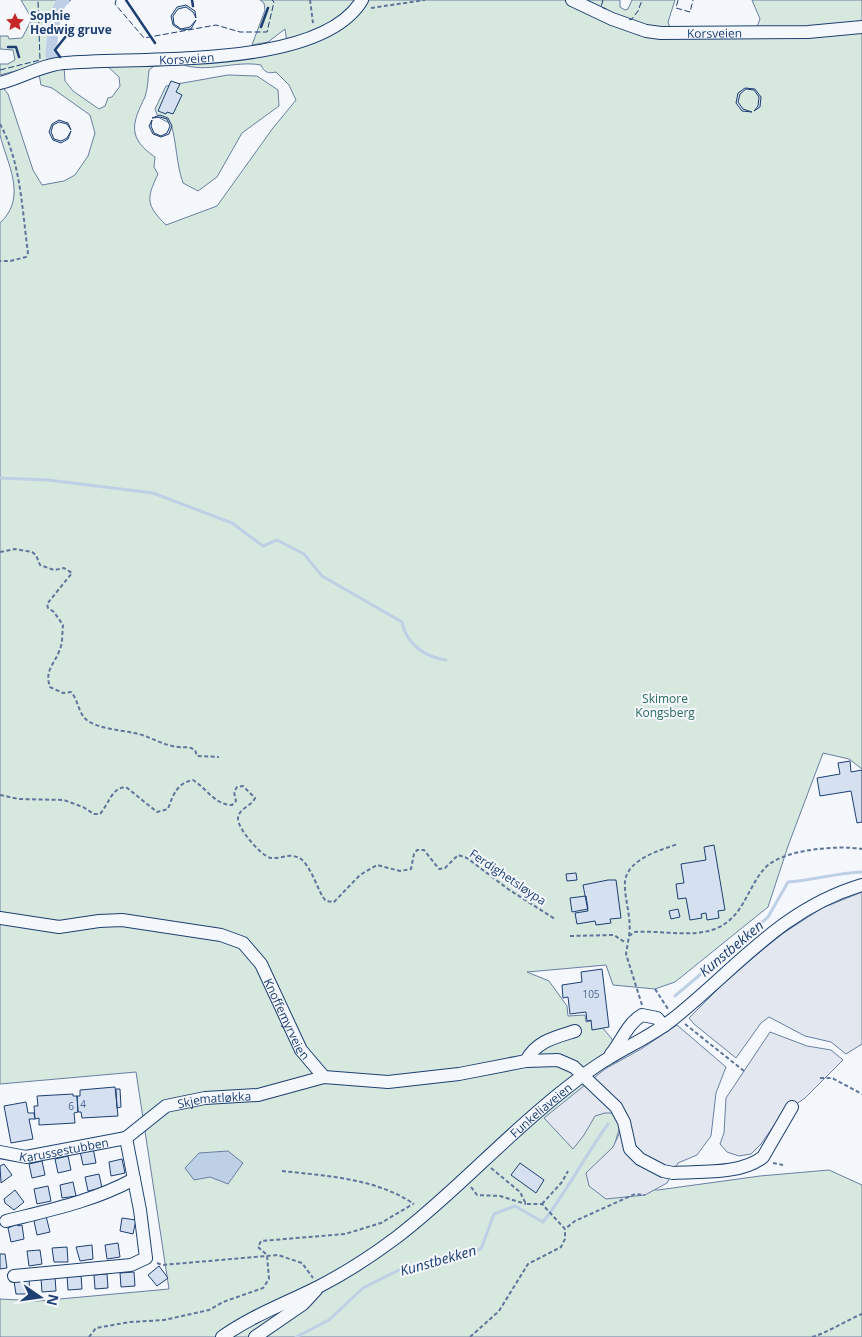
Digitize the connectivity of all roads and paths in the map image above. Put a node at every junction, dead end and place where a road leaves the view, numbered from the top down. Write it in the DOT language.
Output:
graph roads {
  1 [pos="310,0"];
  2 [pos="362,0"];
  3 [pos="425,0"];
  4 [pos="572,0"];
  5 [pos="350,15"];
  6 [pos="862,27"];
  7 [pos="314,36"];
  8 [pos="0,83"];
  9 [pos="0,124"];
  10 [pos="0,261"];
  11 [pos="0,552"];
  12 [pos="219,757"];
  13 [pos="0,794"];
  14 [pos="678,844"];
  15 [pos="862,849"];
  16 [pos="862,885"];
  17 [pos="0,918"];
  18 [pos="555,918"];
  19 [pos="570,936"];
  20 [pos="628,936"];
  21 [pos="626,943"];
  22 [pos="655,989"];
  23 [pos="642,1014"];
  24 [pos="677,1016"];
  25 [pos="664,1026"];
  26 [pos="575,1031"];
  27 [pos="608,1058"];
  28 [pos="526,1061"];
  29 [pos="744,1071"];
  30 [pos="583,1076"];
  31 [pos="324,1077"];
  32 [pos="820,1078"];
  33 [pos="862,1094"];
  34 [pos="792,1107"];
  35 [pos="126,1138"];
  36 [pos="3,1154"];
  37 [pos="485,1160"];
  38 [pos="282,1171"];
  39 [pos="568,1171"];
  40 [pos="466,1178"];
  41 [pos="134,1179"];
  42 [pos="645,1195"];
  43 [pos="413,1204"];
  44 [pos="526,1204"];
  45 [pos="542,1204"];
  46 [pos="425,1214"];
  47 [pos="6,1221"];
  48 [pos="565,1229"];
  49 [pos="267,1255"];
  50 [pos="146,1258"];
  51 [pos="14,1276"];
  52 [pos="320,1286"];
  53 [pos="862,1314"];
  54 [pos="89,1337"];
  55 [pos="222,1337"];
  56 [pos="255,1337"];
  57 [pos="470,1337"];
  58 [pos="812,1337"];
  1 -- 7 [label="path"];
  2 -- 5 [label="street, Korsveien"];
  3 -- 5 [label="path"];
  4 -- 6 [label="street, Korsveien"];
  5 -- 7 [label="street, Korsveien"];
  7 -- 8 [label="street, Korsveien"];
  9 -- 10 [label="path"];
  11 -- 12 [label="path"];
  13 -- 18 [label="path, Ferdighetsløypa"];
  14 -- 20 [label="path"];
  15 -- 20 [label="path"];
  16 -- 24 [label="street, Funkeliaveien"];
  17 -- 31 [label="street, Knoffemyrveien"];
  19 -- 21 [label="path"];
  20 -- 21 [label="path"];
  21 -- 23 [label="path"];
  22 -- 24 [label="path"];
  23 -- 25 [label="street"];
  23 -- 27 [label="street"];
  24 -- 25 [label="street, Funkeliaveien"];
  24 -- 29 [label="path"];
  25 -- 27 [label="street, Funkeliaveien"];
  26 -- 28 [label="street"];
  27 -- 30 [label="street, Funkeliaveien"];
  28 -- 30 [label="street"];
  28 -- 31 [label="street"];
  30 -- 34 [label="street"];
  30 -- 37 [label="street, Funkeliaveien"];
  31 -- 35 [label="street, Skjematløkka"];
  32 -- 33 [label="path"];
  35 -- 36 [label="street, Karussestubben"];
  35 -- 41 [label="street"];
  37 -- 40 [label="street, Funkeliaveien"];
  37 -- 44 [label="path"];
  38 -- 43 [label="path"];
  39 -- 45 [label="path"];
  40 -- 44 [label="path"];
  40 -- 46 [label="street, Funkeliaveien"];
  41 -- 47 [label="street"];
  41 -- 50 [label="street"];
  42 -- 48 [label="path"];
  43 -- 46 [label="path"];
  43 -- 49 [label="path"];
  44 -- 45 [label="path"];
  45 -- 48 [label="path"];
  46 -- 52 [label="street, Funkeliaveien"];
  48 -- 57 [label="path"];
  49 -- 50 [label="path"];
  49 -- 52 [label="path"];
  49 -- 54 [label="path"];
  50 -- 51 [label="street"];
  52 -- 55 [label="street, Funkeliaveien"];
  52 -- 56 [label="street"];
  53 -- 58 [label="path"];
}
